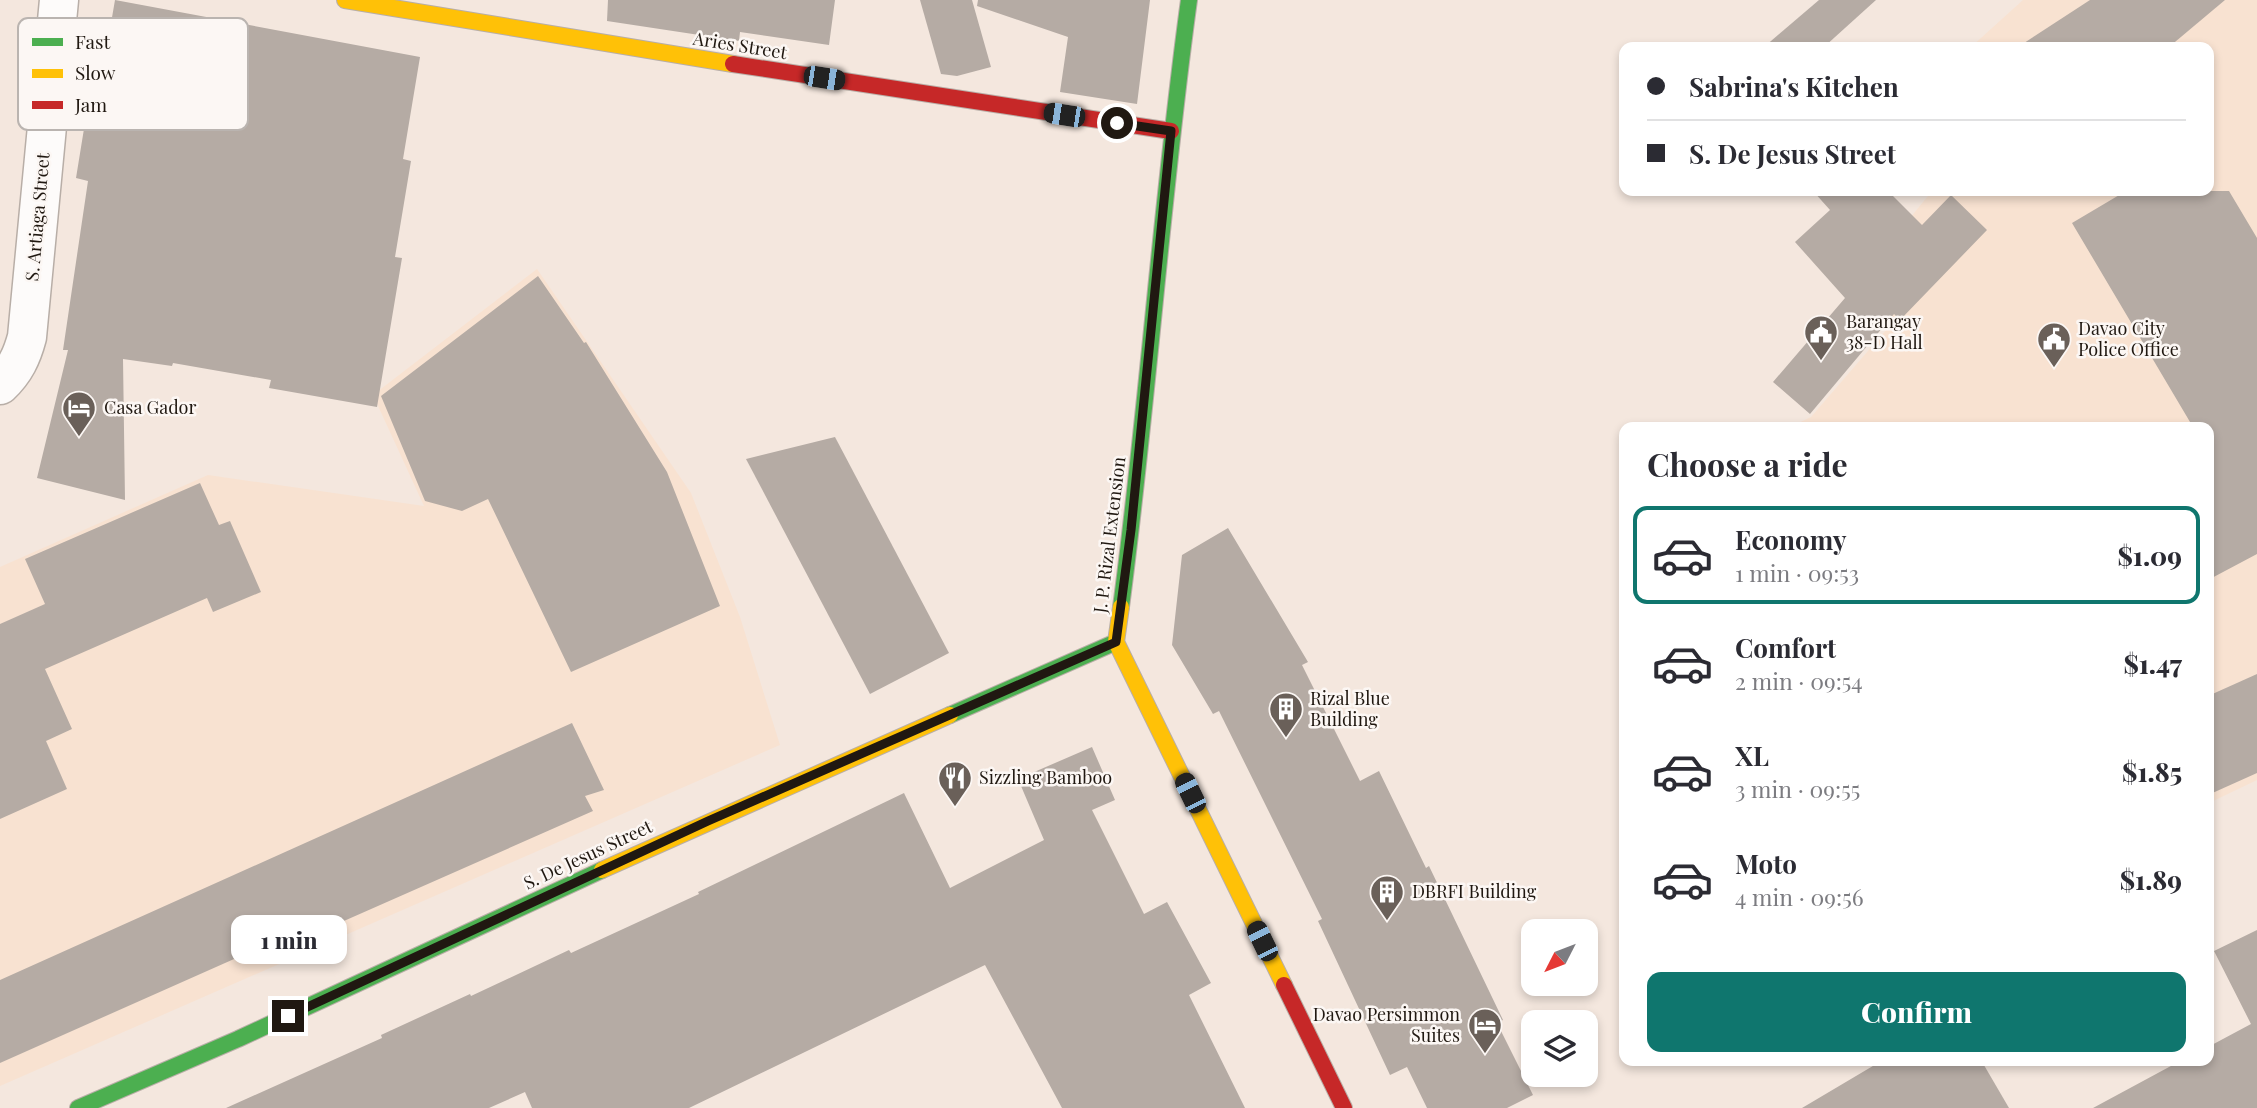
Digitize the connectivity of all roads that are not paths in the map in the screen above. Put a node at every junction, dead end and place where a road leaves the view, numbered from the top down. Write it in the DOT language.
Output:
graph roads {
  1 [pos="59,0"];
  2 [pos="345,0"];
  3 [pos="1189,0"];
  4 [pos="57,18"];
  5 [pos="47,130"];
  6 [pos="1171,131"];
  7 [pos="0,385"];
  8 [pos="1116,642"];
  9 [pos="79,1108"];
  10 [pos="1344,1108"];
  1 -- 4 [label="street, S. Artiaga Street"];
  2 -- 6 [label="street, Aries Street"];
  3 -- 6 [label="street, J. P. Rizal Extension"];
  5 -- 7 [label="street, S. Artiaga Street"];
  6 -- 8 [label="street, J. P. Rizal Extension"];
  8 -- 9 [label="street, S. De Jesus Street"];
  8 -- 10 [label="street"];
}
